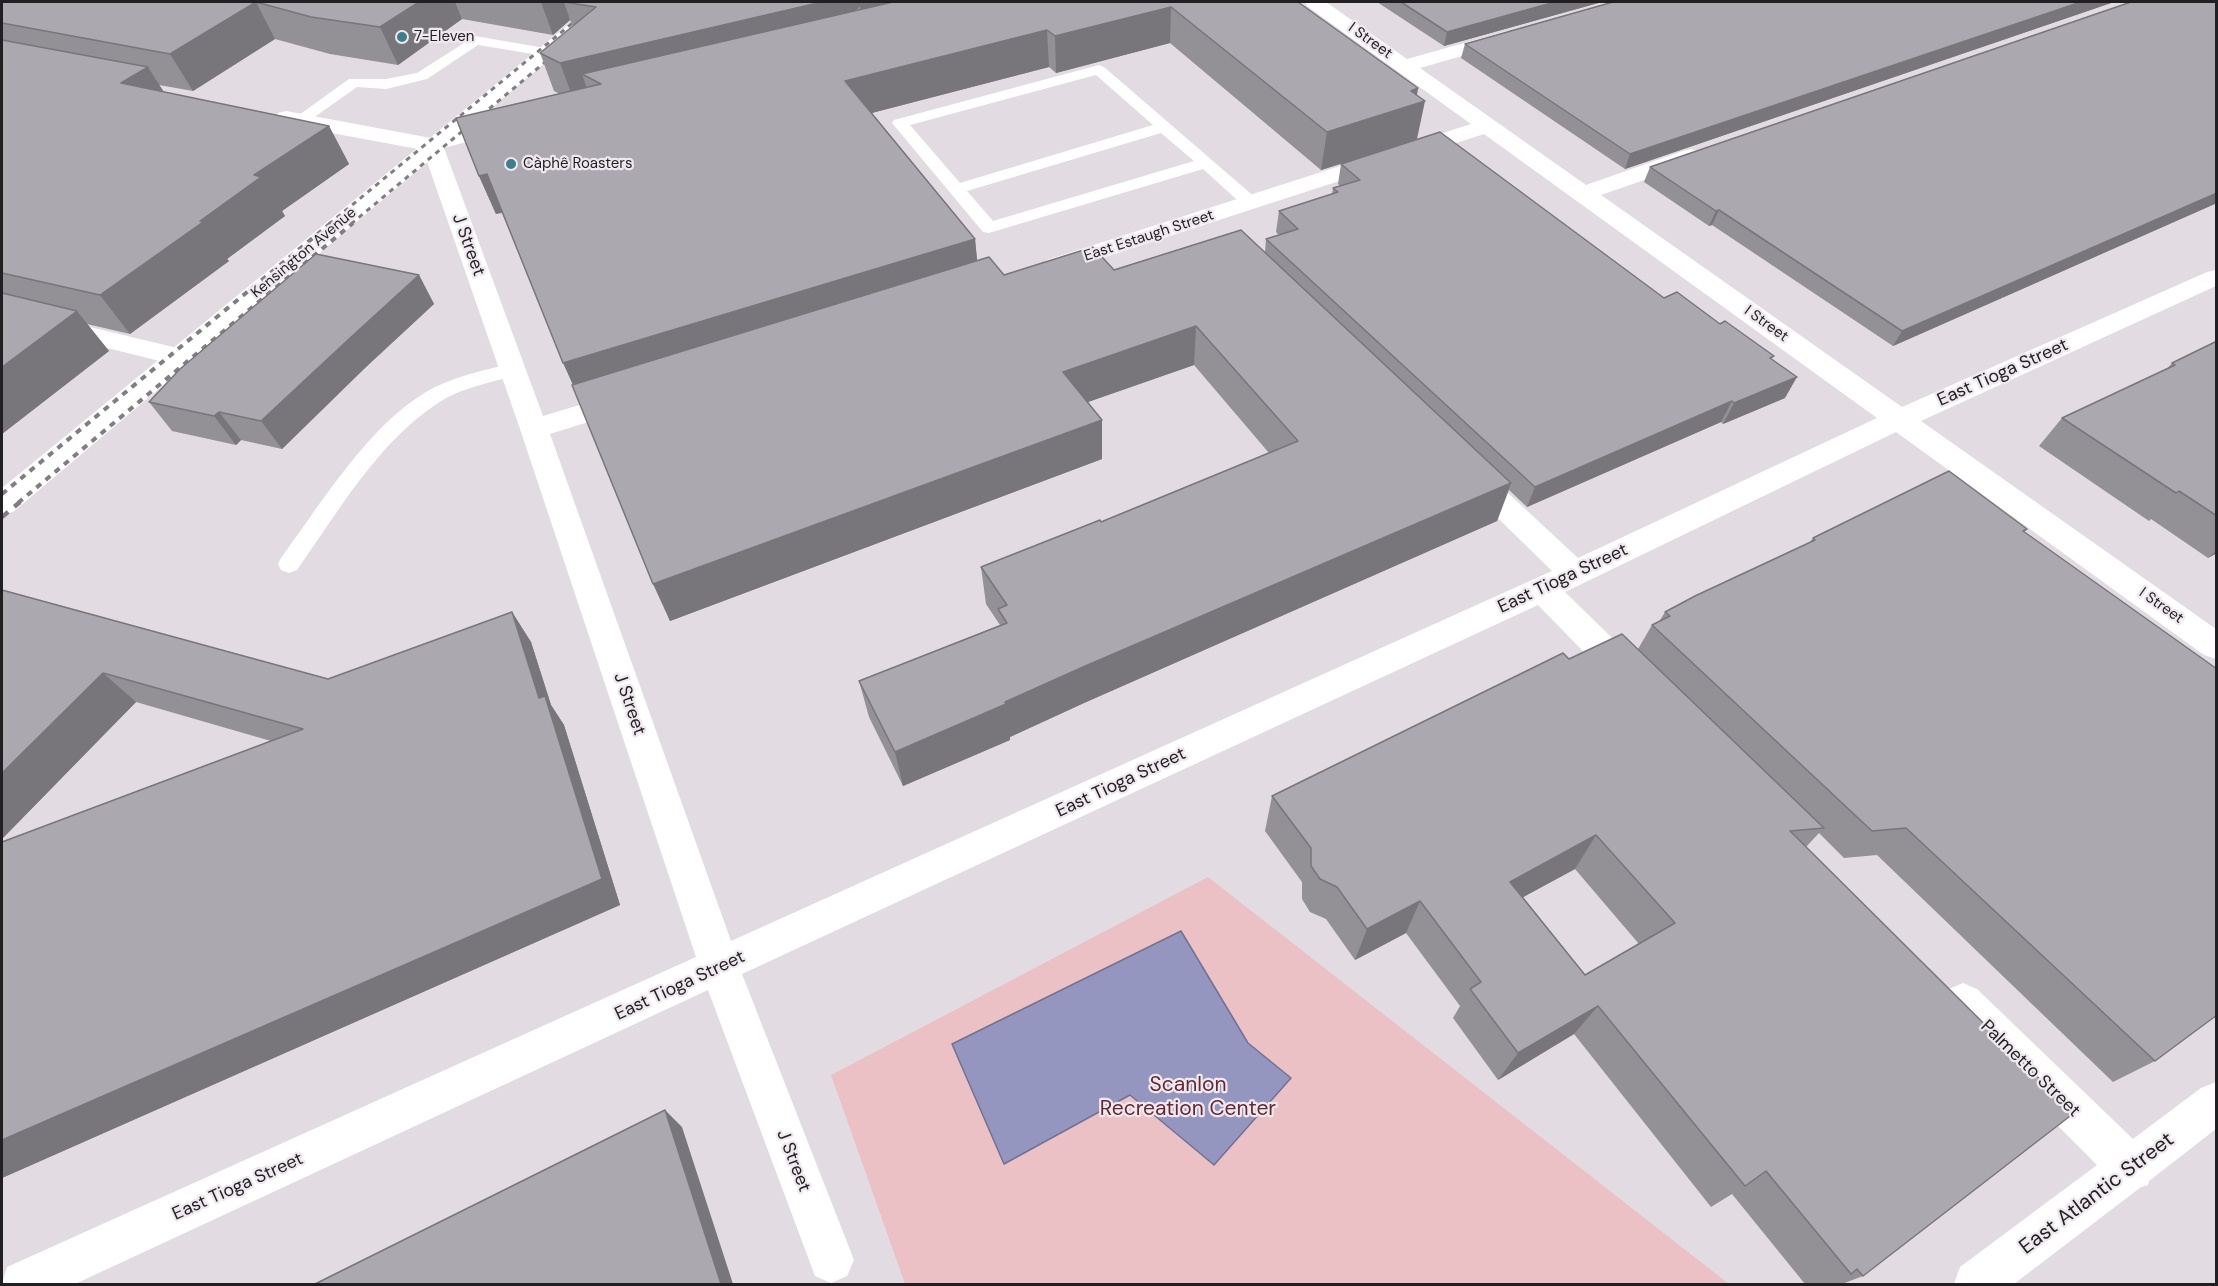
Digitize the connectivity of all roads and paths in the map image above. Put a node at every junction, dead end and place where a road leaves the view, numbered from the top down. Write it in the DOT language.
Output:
graph roads {
  1 [pos="607,2"];
  2 [pos="1314,2"];
  3 [pos="1527,31"];
  4 [pos="545,52"];
  5 [pos="1405,66"];
  6 [pos="265,114"];
  7 [pos="531,118"];
  8 [pos="300,120"];
  9 [pos="1164,126"];
  10 [pos="1488,126"];
  11 [pos="432,145"];
  12 [pos="1709,150"];
  13 [pos="1206,163"];
  14 [pos="956,189"];
  15 [pos="1585,193"];
  16 [pos="1251,203"];
  17 [pos="1033,272"];
  18 [pos="2217,277"];
  19 [pos="2,314"];
  20 [pos="180,357"];
  21 [pos="513,369"];
  22 [pos="648,393"];
  23 [pos="1898,420"];
  24 [pos="534,429"];
  25 [pos="1454,458"];
  26 [pos="2,504"];
  27 [pos="289,564"];
  28 [pos="1558,582"];
  29 [pos="2217,646"];
  30 [pos="1653,699"];
  31 [pos="720,968"];
  32 [pos="1935,976"];
  33 [pos="2217,1103"];
  34 [pos="2132,1169"];
  35 [pos="831,1260"];
  36 [pos="24,1284"];
  37 [pos="1977,1284"];
  1 -- 4 [label="street, Kensington Avenue"];
  2 -- 5 [label="street, I Street"];
  3 -- 5 [label="street"];
  4 -- 8 [label="lane"];
  4 -- 11 [label="street, Kensington Avenue"];
  5 -- 10 [label="street, I Street"];
  6 -- 8 [label="street"];
  7 -- 11 [label="street"];
  8 -- 11 [label="street"];
  9 -- 13 [label="lane"];
  9 -- 14 [label="lane"];
  9 -- 14 [label="lane"];
  10 -- 15 [label="street, I Street"];
  10 -- 16 [label="street, East Estaugh Street"];
  11 -- 20 [label="street, Kensington Avenue"];
  11 -- 21 [label="street, J Street"];
  12 -- 15 [label="street"];
  13 -- 14 [label="lane"];
  13 -- 16 [label="lane"];
  15 -- 23 [label="street, I Street"];
  16 -- 17 [label="street, East Estaugh Street"];
  18 -- 23 [label="street, East Tioga Street"];
  19 -- 20 [label="street"];
  20 -- 26 [label="street, Kensington Avenue"];
  21 -- 24 [label="street, J Street"];
  21 -- 27 [label="lane"];
  22 -- 24 [label="street"];
  23 -- 28 [label="street, East Tioga Street"];
  23 -- 29 [label="street, I Street"];
  24 -- 31 [label="street, J Street"];
  25 -- 28 [label="street"];
  28 -- 30 [label="street"];
  28 -- 31 [label="street, East Tioga Street"];
  31 -- 35 [label="street, J Street"];
  31 -- 36 [label="street, East Tioga Street"];
  32 -- 34 [label="street, Palmetto Street"];
  33 -- 34 [label="street, East Atlantic Street"];
  34 -- 37 [label="street, East Atlantic Street"];
}
